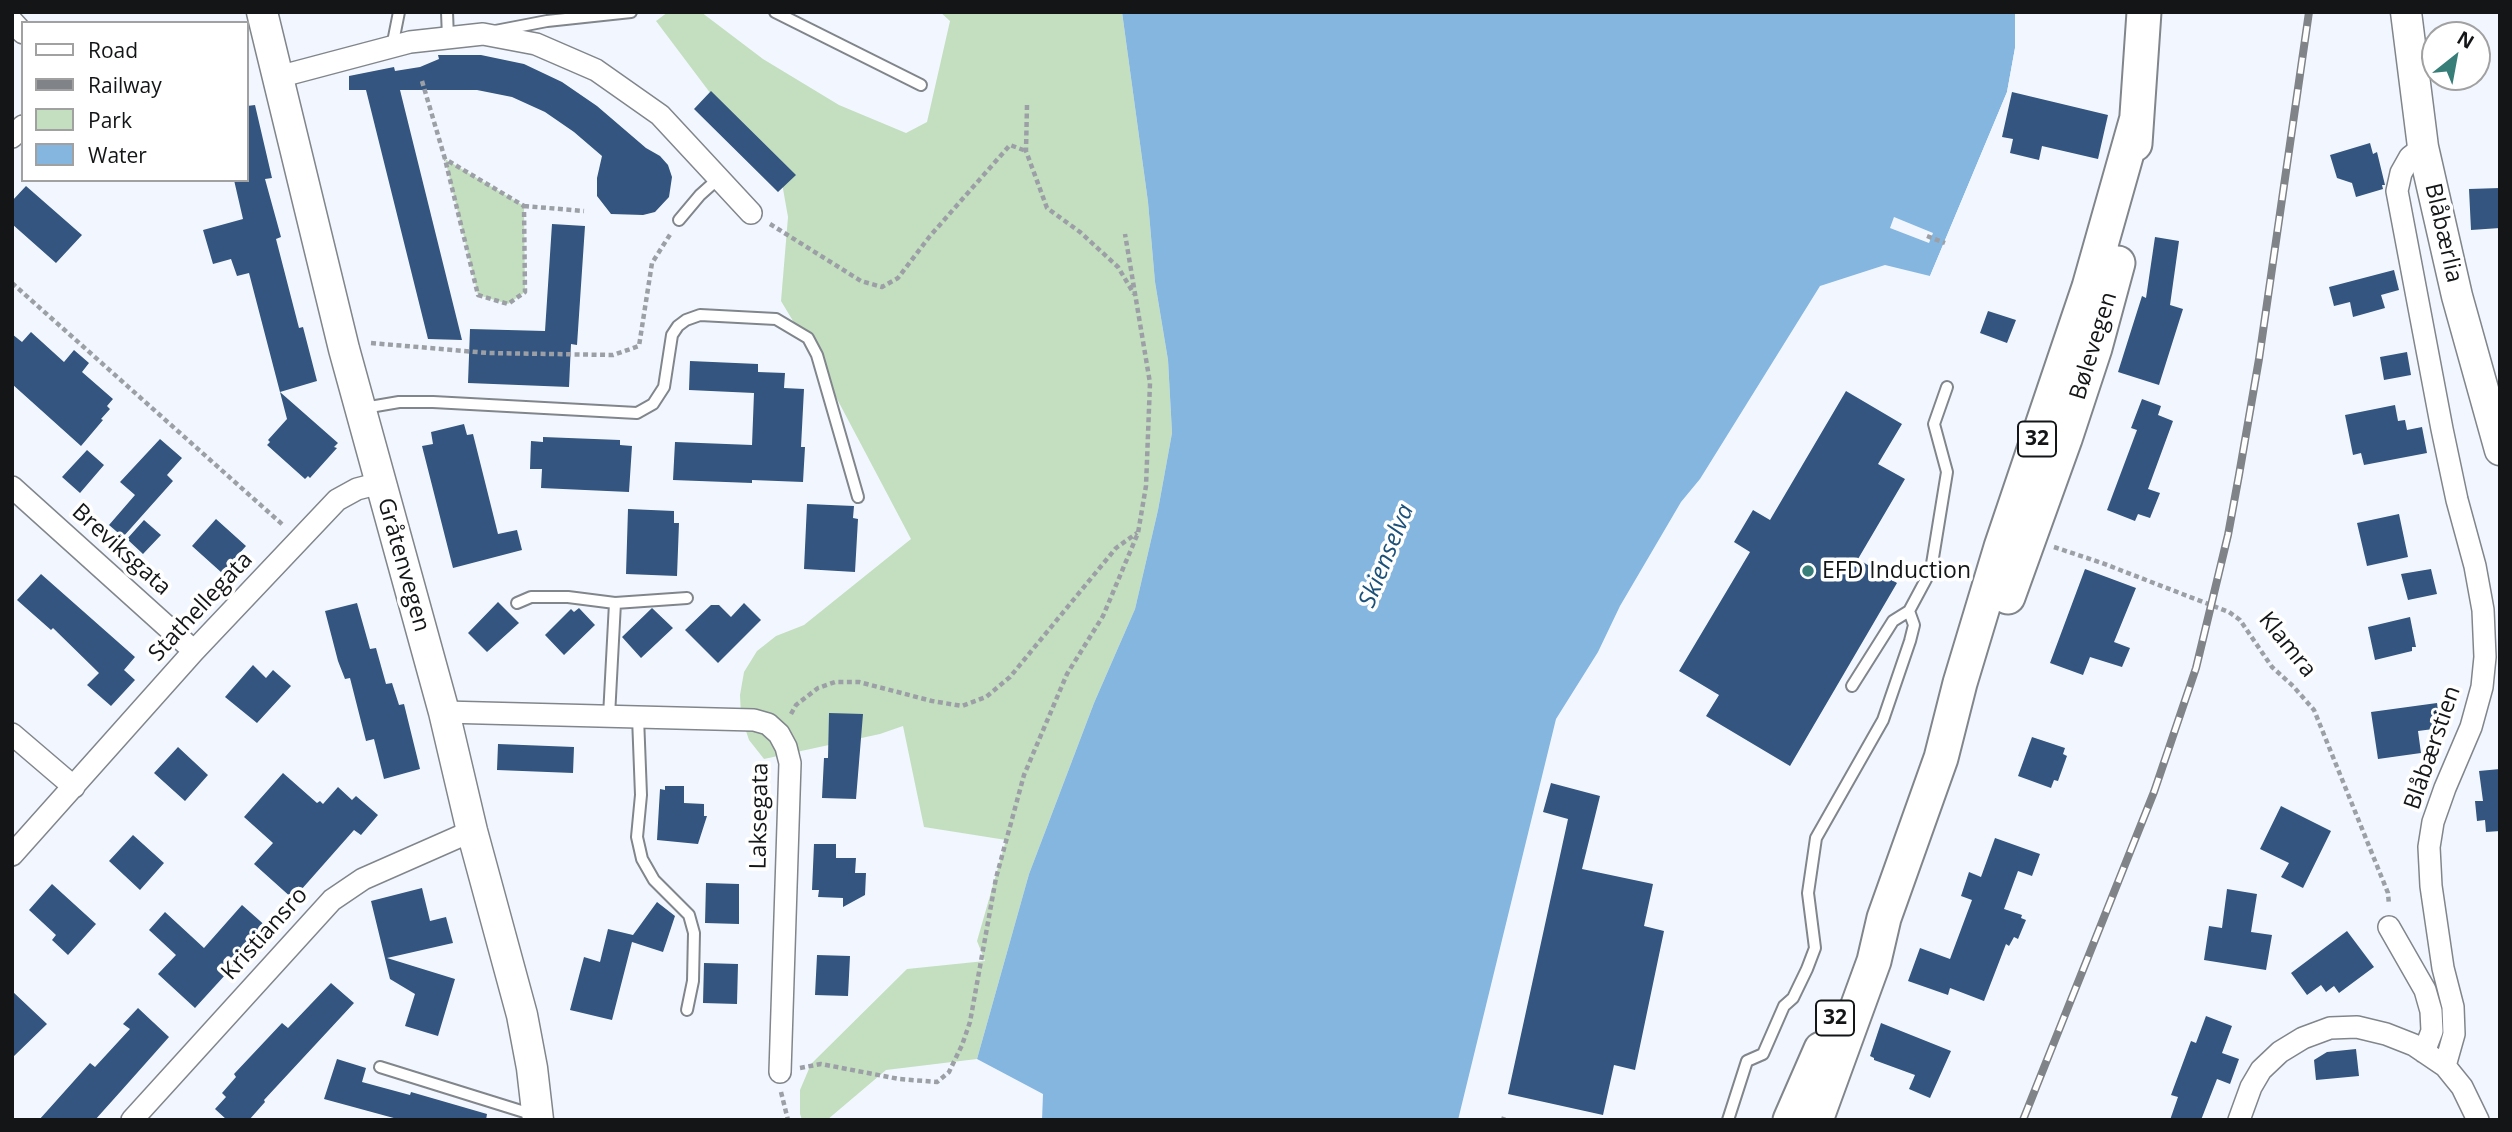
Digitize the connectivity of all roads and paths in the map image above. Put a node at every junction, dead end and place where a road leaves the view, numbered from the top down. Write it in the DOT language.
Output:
graph roads {
  1 [pos="262,12"];
  2 [pos="398,12"];
  3 [pos="447,12"];
  4 [pos="631,12"];
  5 [pos="775,12"];
  6 [pos="2144,12"];
  7 [pos="2406,12"];
  8 [pos="482,34"];
  9 [pos="447,38"];
  10 [pos="392,47"];
  11 [pos="278,77"];
  12 [pos="422,81"];
  13 [pos="921,85"];
  14 [pos="1027,105"];
  15 [pos="2423,147"];
  16 [pos="1026,151"];
  17 [pos="445,159"];
  18 [pos="719,178"];
  19 [pos="524,206"];
  20 [pos="584,211"];
  21 [pos="751,213"];
  22 [pos="679,220"];
  23 [pos="1125,234"];
  24 [pos="1927,236"];
  25 [pos="1945,243"];
  26 [pos="12,283"];
  27 [pos="1136,296"];
  28 [pos="344,349"];
  29 [pos="1947,387"];
  30 [pos="361,409"];
  31 [pos="2500,450"];
  32 [pos="380,483"];
  33 [pos="12,487"];
  34 [pos="858,497"];
  35 [pos="1138,533"];
  36 [pos="2026,537"];
  37 [pos="300,540"];
  38 [pos="687,598"];
  39 [pos="517,603"];
  40 [pos="615,603"];
  41 [pos="1909,611"];
  42 [pos="194,651"];
  43 [pos="1852,686"];
  44 [pos="444,712"];
  45 [pos="609,716"];
  46 [pos="638,717"];
  47 [pos="12,734"];
  48 [pos="779,734"];
  49 [pos="74,787"];
  50 [pos="472,831"];
  51 [pos="12,855"];
  52 [pos="1884,918"];
  53 [pos="2389,927"];
  54 [pos="687,1010"];
  55 [pos="2424,1052"];
  56 [pos="2445,1066"];
  57 [pos="380,1067"];
  58 [pos="780,1072"];
  59 [pos="538,1118"];
  60 [pos="132,1120"];
  61 [pos="1728,1120"];
  62 [pos="1790,1120"];
  63 [pos="1816,1120"];
  64 [pos="2239,1120"];
  65 [pos="2478,1120"];
  1 -- 11 [label="street, Gråtenvegen"];
  2 -- 10 [label="lane"];
  3 -- 9 [label="lane"];
  4 -- 8 [label="lane"];
  5 -- 13 [label="lane"];
  6 -- 36 [label="main road, Bølevegen / 32"];
  7 -- 15 [label="street, Blåbærlia"];
  8 -- 9 [label="street"];
  8 -- 18 [label="street"];
  9 -- 10 [label="street"];
  10 -- 11 [label="street"];
  11 -- 28 [label="street, Gråtenvegen"];
  12 -- 17 [label="path"];
  14 -- 16 [label="path"];
  15 -- 31 [label="street, Blåbærlia"];
  15 -- 56 [label="street, Blåbærstien"];
  16 -- 21 [label="path"];
  16 -- 27 [label="path"];
  17 -- 19 [label="path"];
  17 -- 19 [label="path"];
  18 -- 21 [label="street"];
  18 -- 22 [label="lane"];
  19 -- 20 [label="path"];
  22 -- 28 [label="path"];
  23 -- 27 [label="path"];
  24 -- 25 [label="path"];
  26 -- 37 [label="path"];
  27 -- 35 [label="path"];
  28 -- 30 [label="street, Gråtenvegen"];
  29 -- 41 [label="lane"];
  30 -- 32 [label="street, Gråtenvegen"];
  30 -- 34 [label="lane"];
  32 -- 37 [label="street, Stathellegata"];
  32 -- 44 [label="street, Gråtenvegen"];
  33 -- 42 [label="street, Breviksgata"];
  35 -- 48 [label="path"];
  35 -- 58 [label="path"];
  36 -- 52 [label="main road, Bølevegen / 32"];
  36 -- 53 [label="path, Klamra"];
  37 -- 42 [label="street, Stathellegata"];
  38 -- 40 [label="lane"];
  39 -- 40 [label="lane"];
  40 -- 45 [label="lane"];
  41 -- 43 [label="lane"];
  41 -- 61 [label="lane"];
  42 -- 49 [label="street, Stathellegata"];
  44 -- 45 [label="street, Laksegata"];
  44 -- 50 [label="street, Gråtenvegen"];
  45 -- 46 [label="street, Laksegata"];
  46 -- 48 [label="street, Laksegata"];
  46 -- 54 [label="lane"];
  47 -- 49 [label="street"];
  48 -- 58 [label="street, Laksegata"];
  49 -- 51 [label="street, Stathellegata"];
  50 -- 59 [label="street, Gråtenvegen"];
  50 -- 60 [label="street, Kristiansro"];
  52 -- 62 [label="main road, Bølevegen / 32"];
  52 -- 63 [label="main road, Bølevegen / 32"];
  53 -- 55 [label="street"];
  55 -- 56 [label="street"];
  55 -- 64 [label="street"];
  56 -- 65 [label="street"];
  57 -- 59 [label="lane"];
}
